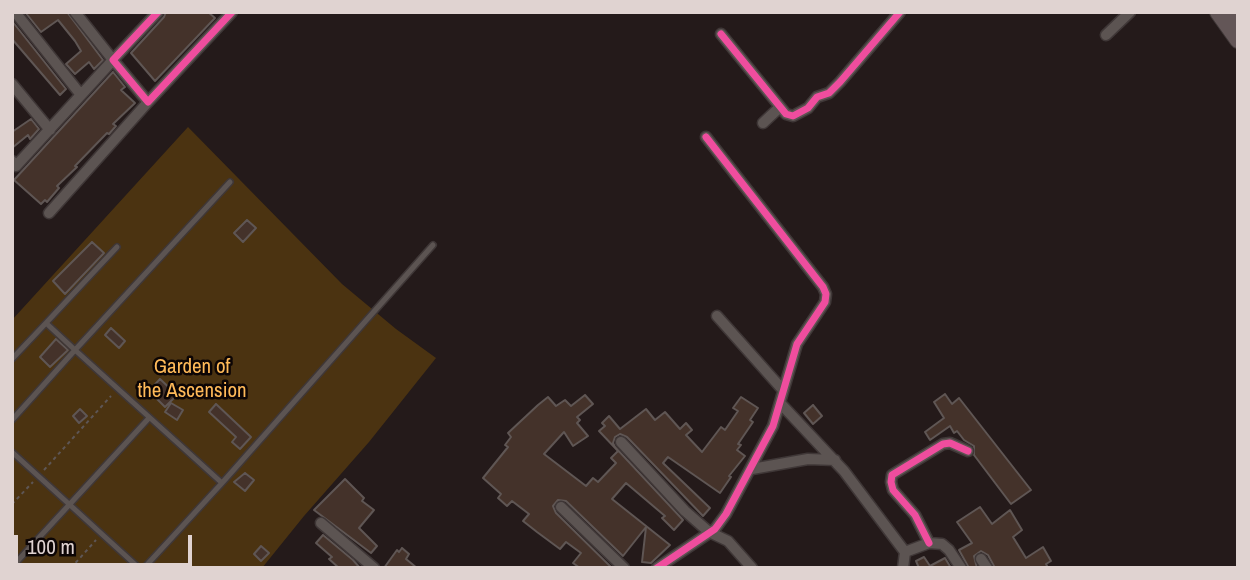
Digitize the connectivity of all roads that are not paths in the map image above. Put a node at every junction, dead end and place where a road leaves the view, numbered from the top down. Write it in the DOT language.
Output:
graph roads {
  1 [pos="15,12"];
  2 [pos="75,12"];
  3 [pos="158,12"];
  4 [pos="232,12"];
  5 [pos="900,12"];
  6 [pos="1130,12"];
  7 [pos="1218,12"];
  8 [pos="1232,12"];
  9 [pos="1238,20"];
  10 [pos="721,34"];
  11 [pos="1106,35"];
  12 [pos="1238,40"];
  13 [pos="113,60"];
  14 [pos="12,84"];
  15 [pos="81,95"];
  16 [pos="148,102"];
  17 [pos="780,107"];
  18 [pos="763,123"];
  19 [pos="50,130"];
  20 [pos="706,137"];
  21 [pos="14,166"];
  22 [pos="230,182"];
  23 [pos="49,213"];
  24 [pos="433,245"];
  25 [pos="117,247"];
  26 [pos="717,316"];
  27 [pos="46,323"];
  28 [pos="75,350"];
  29 [pos="12,359"];
  30 [pos="782,389"];
  31 [pos="781,404"];
  32 [pos="149,418"];
  33 [pos="12,420"];
  34 [pos="621,442"];
  35 [pos="12,452"];
  36 [pos="968,452"];
  37 [pos="835,460"];
  38 [pos="752,469"];
  39 [pos="222,483"];
  40 [pos="68,504"];
  41 [pos="561,506"];
  42 [pos="321,523"];
  43 [pos="709,533"];
  44 [pos="929,543"];
  45 [pos="905,552"];
  46 [pos="12,567"];
  47 [pos="626,567"];
  48 [pos="138,568"];
  49 [pos="144,568"];
  50 [pos="374,568"];
  51 [pos="657,568"];
  52 [pos="752,568"];
  53 [pos="903,568"];
  54 [pos="961,568"];
  1 -- 15 [label="street"];
  2 -- 13 [label="street"];
  3 -- 13 [label="street"];
  4 -- 16 [label="street"];
  5 -- 17 [label="street"];
  6 -- 11 [label="street"];
  7 -- 12 [label="main road"];
  8 -- 9 [label="main road"];
  10 -- 17 [label="street"];
  13 -- 15 [label="street"];
  13 -- 16 [label="street"];
  14 -- 19 [label="street"];
  15 -- 19 [label="street"];
  16 -- 23 [label="street"];
  17 -- 18 [label="street"];
  19 -- 21 [label="street"];
  20 -- 30 [label="street"];
  22 -- 28 [label="lane"];
  24 -- 39 [label="lane"];
  25 -- 27 [label="lane"];
  26 -- 30 [label="street"];
  27 -- 28 [label="lane"];
  27 -- 29 [label="lane"];
  28 -- 32 [label="lane"];
  28 -- 33 [label="lane"];
  30 -- 31 [label="street"];
  31 -- 37 [label="street"];
  31 -- 38 [label="street"];
  32 -- 39 [label="lane"];
  32 -- 40 [label="lane"];
  34 -- 43 [label="street"];
  35 -- 40 [label="lane"];
  36 -- 44 [label="street"];
  37 -- 38 [label="street"];
  37 -- 45 [label="street"];
  38 -- 43 [label="street"];
  39 -- 49 [label="lane"];
  40 -- 46 [label="lane"];
  40 -- 48 [label="lane"];
  41 -- 47 [label="street"];
  42 -- 50 [label="street"];
  43 -- 51 [label="street"];
  43 -- 52 [label="street"];
  44 -- 45 [label="street"];
  44 -- 54 [label="street"];
  45 -- 53 [label="street"];
}
